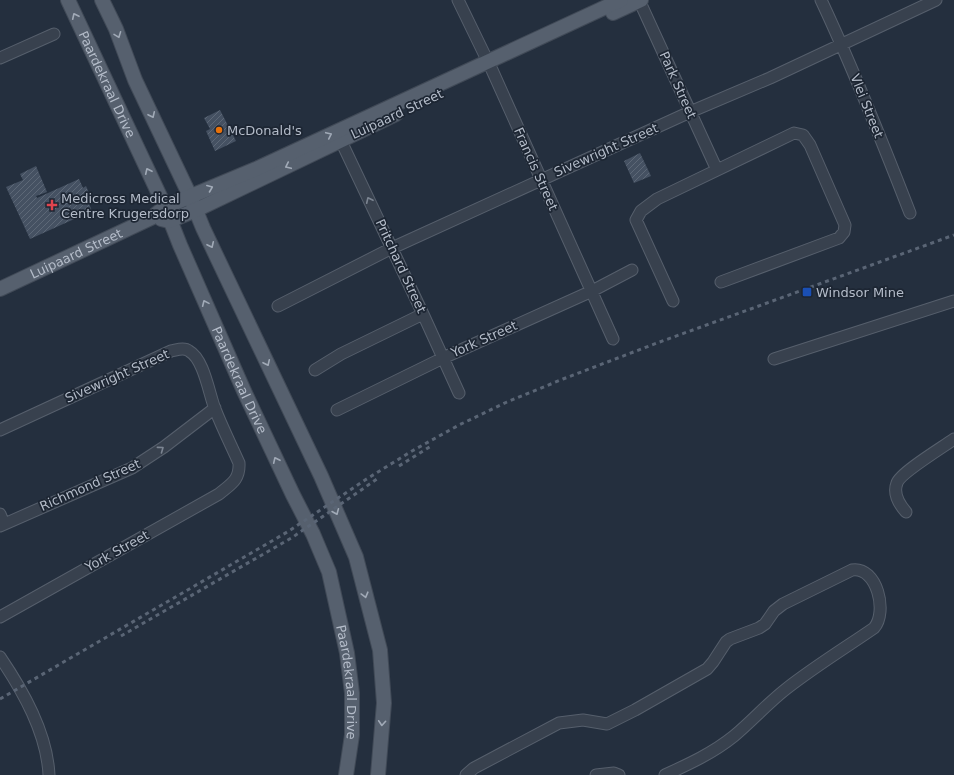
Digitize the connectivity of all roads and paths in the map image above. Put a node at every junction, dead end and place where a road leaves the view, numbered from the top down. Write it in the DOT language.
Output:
graph roads {
  1 [pos="68,0"];
  2 [pos="102,0"];
  3 [pos="458,0"];
  4 [pos="621,0"];
  5 [pos="640,0"];
  6 [pos="822,0"];
  7 [pos="936,0"];
  8 [pos="54,34"];
  9 [pos="842,44"];
  10 [pos="0,58"];
  11 [pos="490,66"];
  12 [pos="690,112"];
  13 [pos="341,141"];
  14 [pos="717,170"];
  15 [pos="540,179"];
  16 [pos="190,196"];
  17 [pos="165,207"];
  18 [pos="196,210"];
  19 [pos="910,213"];
  20 [pos="151,218"];
  21 [pos="170,221"];
  22 [pos="392,248"];
  23 [pos="632,270"];
  24 [pos="721,282"];
  25 [pos="0,289"];
  26 [pos="592,291"];
  27 [pos="673,301"];
  28 [pos="954,301"];
  29 [pos="278,306"];
  30 [pos="423,314"];
  31 [pos="613,339"];
  32 [pos="443,358"];
  33 [pos="774,360"];
  34 [pos="315,370"];
  35 [pos="459,393"];
  36 [pos="214,408"];
  37 [pos="337,410"];
  38 [pos="0,430"];
  39 [pos="954,439"];
  40 [pos="232,484"];
  41 [pos="906,512"];
  42 [pos="1,521"];
  43 [pos="0,617"];
  44 [pos="0,657"];
  45 [pos="49,775"];
  46 [pos="346,775"];
  47 [pos="378,775"];
  48 [pos="466,775"];
  49 [pos="596,775"];
  50 [pos="619,775"];
  51 [pos="665,775"];
  17 -- 1 [label="main road, Paardekraal Drive, one-way"];
  2 -- 16 [label="main road, one-way"];
  3 -- 11 [label="street, Francis Street"];
  4 -- 11 [label="main road, Luipaard Street"];
  5 -- 11 [label="main road, Luipaard Street"];
  5 -- 12 [label="street, Park Street"];
  6 -- 9 [label="street, Vlei Street"];
  7 -- 9 [label="street, Sivewright Street"];
  8 -- 10 [label="street"];
  9 -- 12 [label="street, Sivewright Street"];
  9 -- 19 [label="street, Vlei Street"];
  11 -- 13 [label="main road, Luipaard Street"];
  11 -- 15 [label="street, Francis Street"];
  16 -- 11 [label="main road, Luipaard Street, one-way"];
  12 -- 14 [label="street, Park Street"];
  12 -- 15 [label="street, Sivewright Street"];
  13 -- 18 [label="main road, Luipaard Street, one-way"];
  22 -- 13 [label="street, Pritchard Street, one-way"];
  14 -- 24 [label="street"];
  14 -- 27 [label="street"];
  15 -- 22 [label="street, Sivewright Street"];
  15 -- 26 [label="street, Francis Street"];
  16 -- 17 [label="main road, Luipaard Street"];
  16 -- 18 [label="main road"];
  17 -- 20 [label="main road, Luipaard Street"];
  17 -- 21 [label="main road, Paardekraal Drive"];
  18 -- 21 [label="main road, Luipaard Street"];
  18 -- 47 [label="main road, one-way"];
  20 -- 21 [label="main road"];
  20 -- 25 [label="main road, Luipaard Street"];
  46 -- 21 [label="main road, Paardekraal Drive, one-way"];
  22 -- 29 [label="street, Sivewright Street"];
  22 -- 30 [label="street, Pritchard Street"];
  23 -- 26 [label="street, York Street"];
  26 -- 31 [label="street, Francis Street"];
  26 -- 32 [label="street, York Street"];
  28 -- 33 [label="street"];
  30 -- 32 [label="street, Pritchard Street"];
  30 -- 34 [label="street"];
  32 -- 35 [label="street, Pritchard Street"];
  32 -- 37 [label="street, York Street"];
  36 -- 38 [label="street, Sivewright Street"];
  36 -- 40 [label="street, Sivewright Street"];
  42 -- 36 [label="street, Richmond Street, one-way"];
  39 -- 41 [label="street"];
  40 -- 43 [label="street, York Street"];
  44 -- 45 [label="street"];
  48 -- 51 [label="street"];
  49 -- 50 [label="street"];
}
